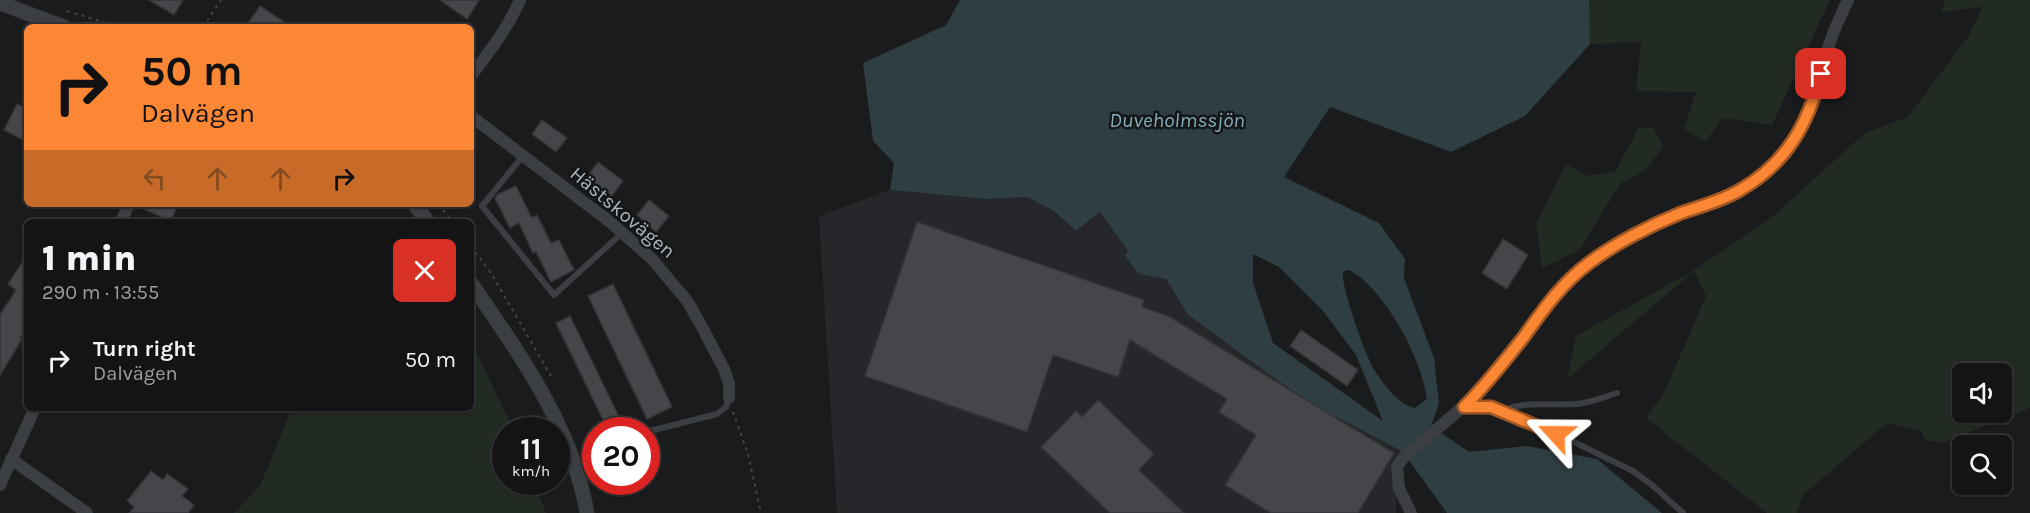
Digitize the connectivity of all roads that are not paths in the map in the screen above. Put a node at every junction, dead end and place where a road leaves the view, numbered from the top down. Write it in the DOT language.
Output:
graph roads {
  1 [pos="520,0"];
  2 [pos="1848,0"];
  3 [pos="0,3"];
  4 [pos="56,24"];
  5 [pos="474,72"];
  6 [pos="474,118"];
  7 [pos="524,155"];
  8 [pos="416,207"];
  9 [pos="426,219"];
  10 [pos="622,233"];
  11 [pos="474,288"];
  12 [pos="1617,393"];
  13 [pos="729,398"];
  14 [pos="1464,407"];
  15 [pos="34,411"];
  16 [pos="1502,411"];
  17 [pos="660,428"];
  18 [pos="11,459"];
  19 [pos="0,485"];
  20 [pos="87,513"];
  21 [pos="587,513"];
  22 [pos="1411,513"];
  23 [pos="1683,513"];
  1 -- 5 [label="street"];
  2 -- 14 [label="street"];
  3 -- 4 [label="street"];
  6 -- 7 [label="street, Hästskovägen"];
  7 -- 10 [label="street, Hästskovägen"];
  7 -- 10 [label="lane"];
  8 -- 9 [label="street"];
  10 -- 13 [label="street, Hästskovägen"];
  11 -- 21 [label="street"];
  12 -- 16 [label="lane"];
  13 -- 17 [label="lane"];
  14 -- 16 [label="lane"];
  14 -- 22 [label="street"];
  15 -- 18 [label="street"];
  16 -- 23 [label="lane"];
  18 -- 19 [label="street"];
  18 -- 20 [label="street"];
}
